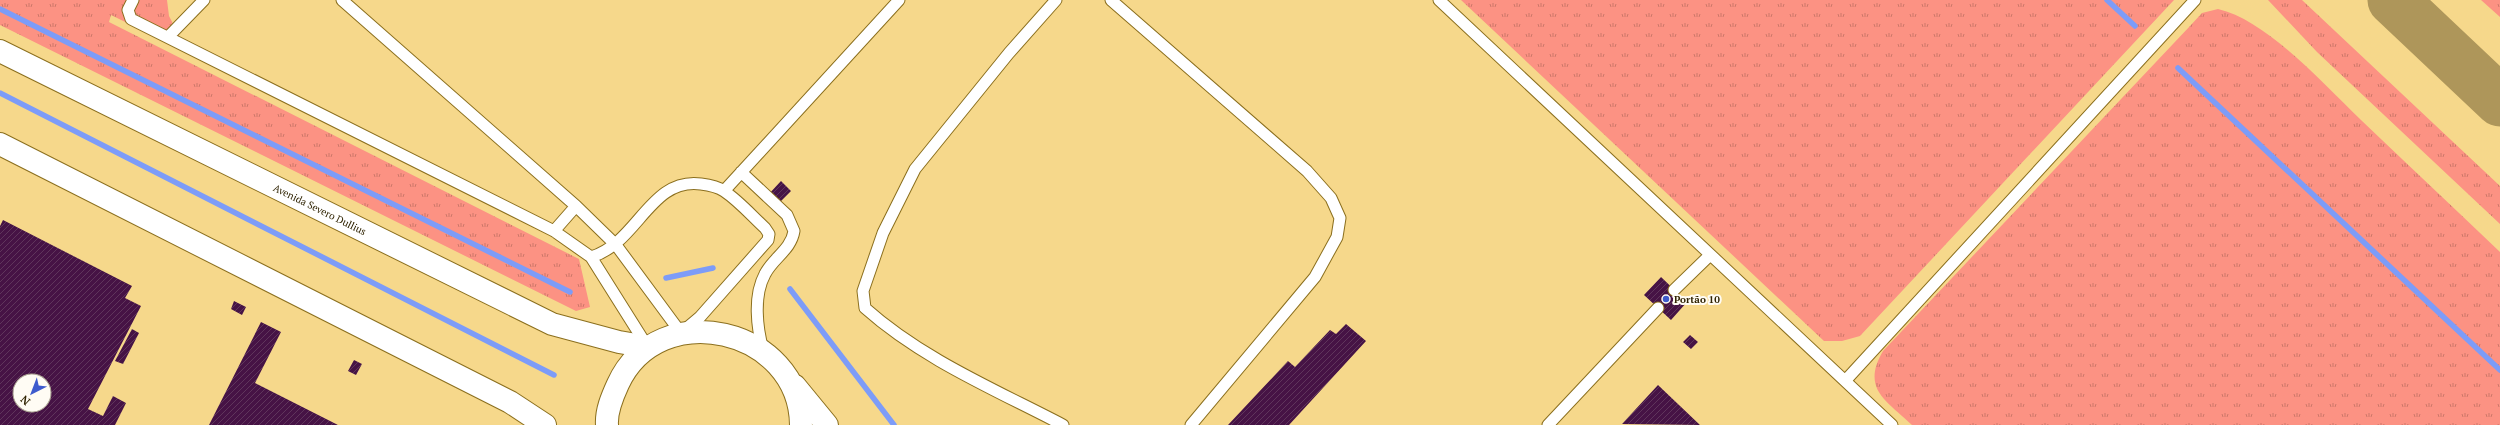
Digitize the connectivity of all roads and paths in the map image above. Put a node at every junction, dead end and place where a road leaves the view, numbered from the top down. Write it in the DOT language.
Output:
graph roads {
  1 [pos="133,0"];
  2 [pos="204,0"];
  3 [pos="342,0"];
  4 [pos="899,0"];
  5 [pos="1056,0"];
  6 [pos="1110,0"];
  7 [pos="1439,0"];
  8 [pos="2195,0"];
  9 [pos="168,38"];
  10 [pos="0,51"];
  11 [pos="0,144"];
  12 [pos="741,172"];
  13 [pos="724,191"];
  14 [pos="576,206"];
  15 [pos="554,231"];
  16 [pos="616,244"];
  17 [pos="1710,255"];
  18 [pos="591,257"];
  19 [pos="1674,290"];
  20 [pos="1658,308"];
  21 [pos="682,333"];
  22 [pos="648,347"];
  23 [pos="764,351"];
  24 [pos="784,373"];
  25 [pos="1845,381"];
  26 [pos="545,425"];
  27 [pos="607,425"];
  28 [pos="801,425"];
  29 [pos="827,425"];
  30 [pos="1063,425"];
  31 [pos="1191,425"];
  32 [pos="1548,425"];
  33 [pos="1892,425"];
  1 -- 9 [label="lane"];
  2 -- 9 [label="lane"];
  3 -- 14 [label="lane"];
  4 -- 12 [label="lane"];
  5 -- 30 [label="lane"];
  6 -- 31 [label="lane"];
  7 -- 17 [label="lane"];
  8 -- 25 [label="lane"];
  9 -- 15 [label="lane"];
  10 -- 22 [label="main road, Avenida Severo Dullius"];
  11 -- 26 [label="main road"];
  12 -- 13 [label="lane"];
  12 -- 23 [label="lane"];
  13 -- 16 [label="lane"];
  13 -- 21 [label="lane"];
  14 -- 15 [label="lane"];
  14 -- 16 [label="lane"];
  15 -- 18 [label="lane"];
  16 -- 18 [label="lane"];
  16 -- 21 [label="lane"];
  17 -- 19 [label="lane"];
  17 -- 25 [label="lane"];
  18 -- 22 [label="lane"];
  20 -- 32 [label="lane"];
  21 -- 22 [label="main road"];
  21 -- 23 [label="main road"];
  22 -- 27 [label="main road"];
  23 -- 24 [label="main road"];
  24 -- 28 [label="main road"];
  24 -- 29 [label="main road"];
  25 -- 33 [label="lane"];
}
